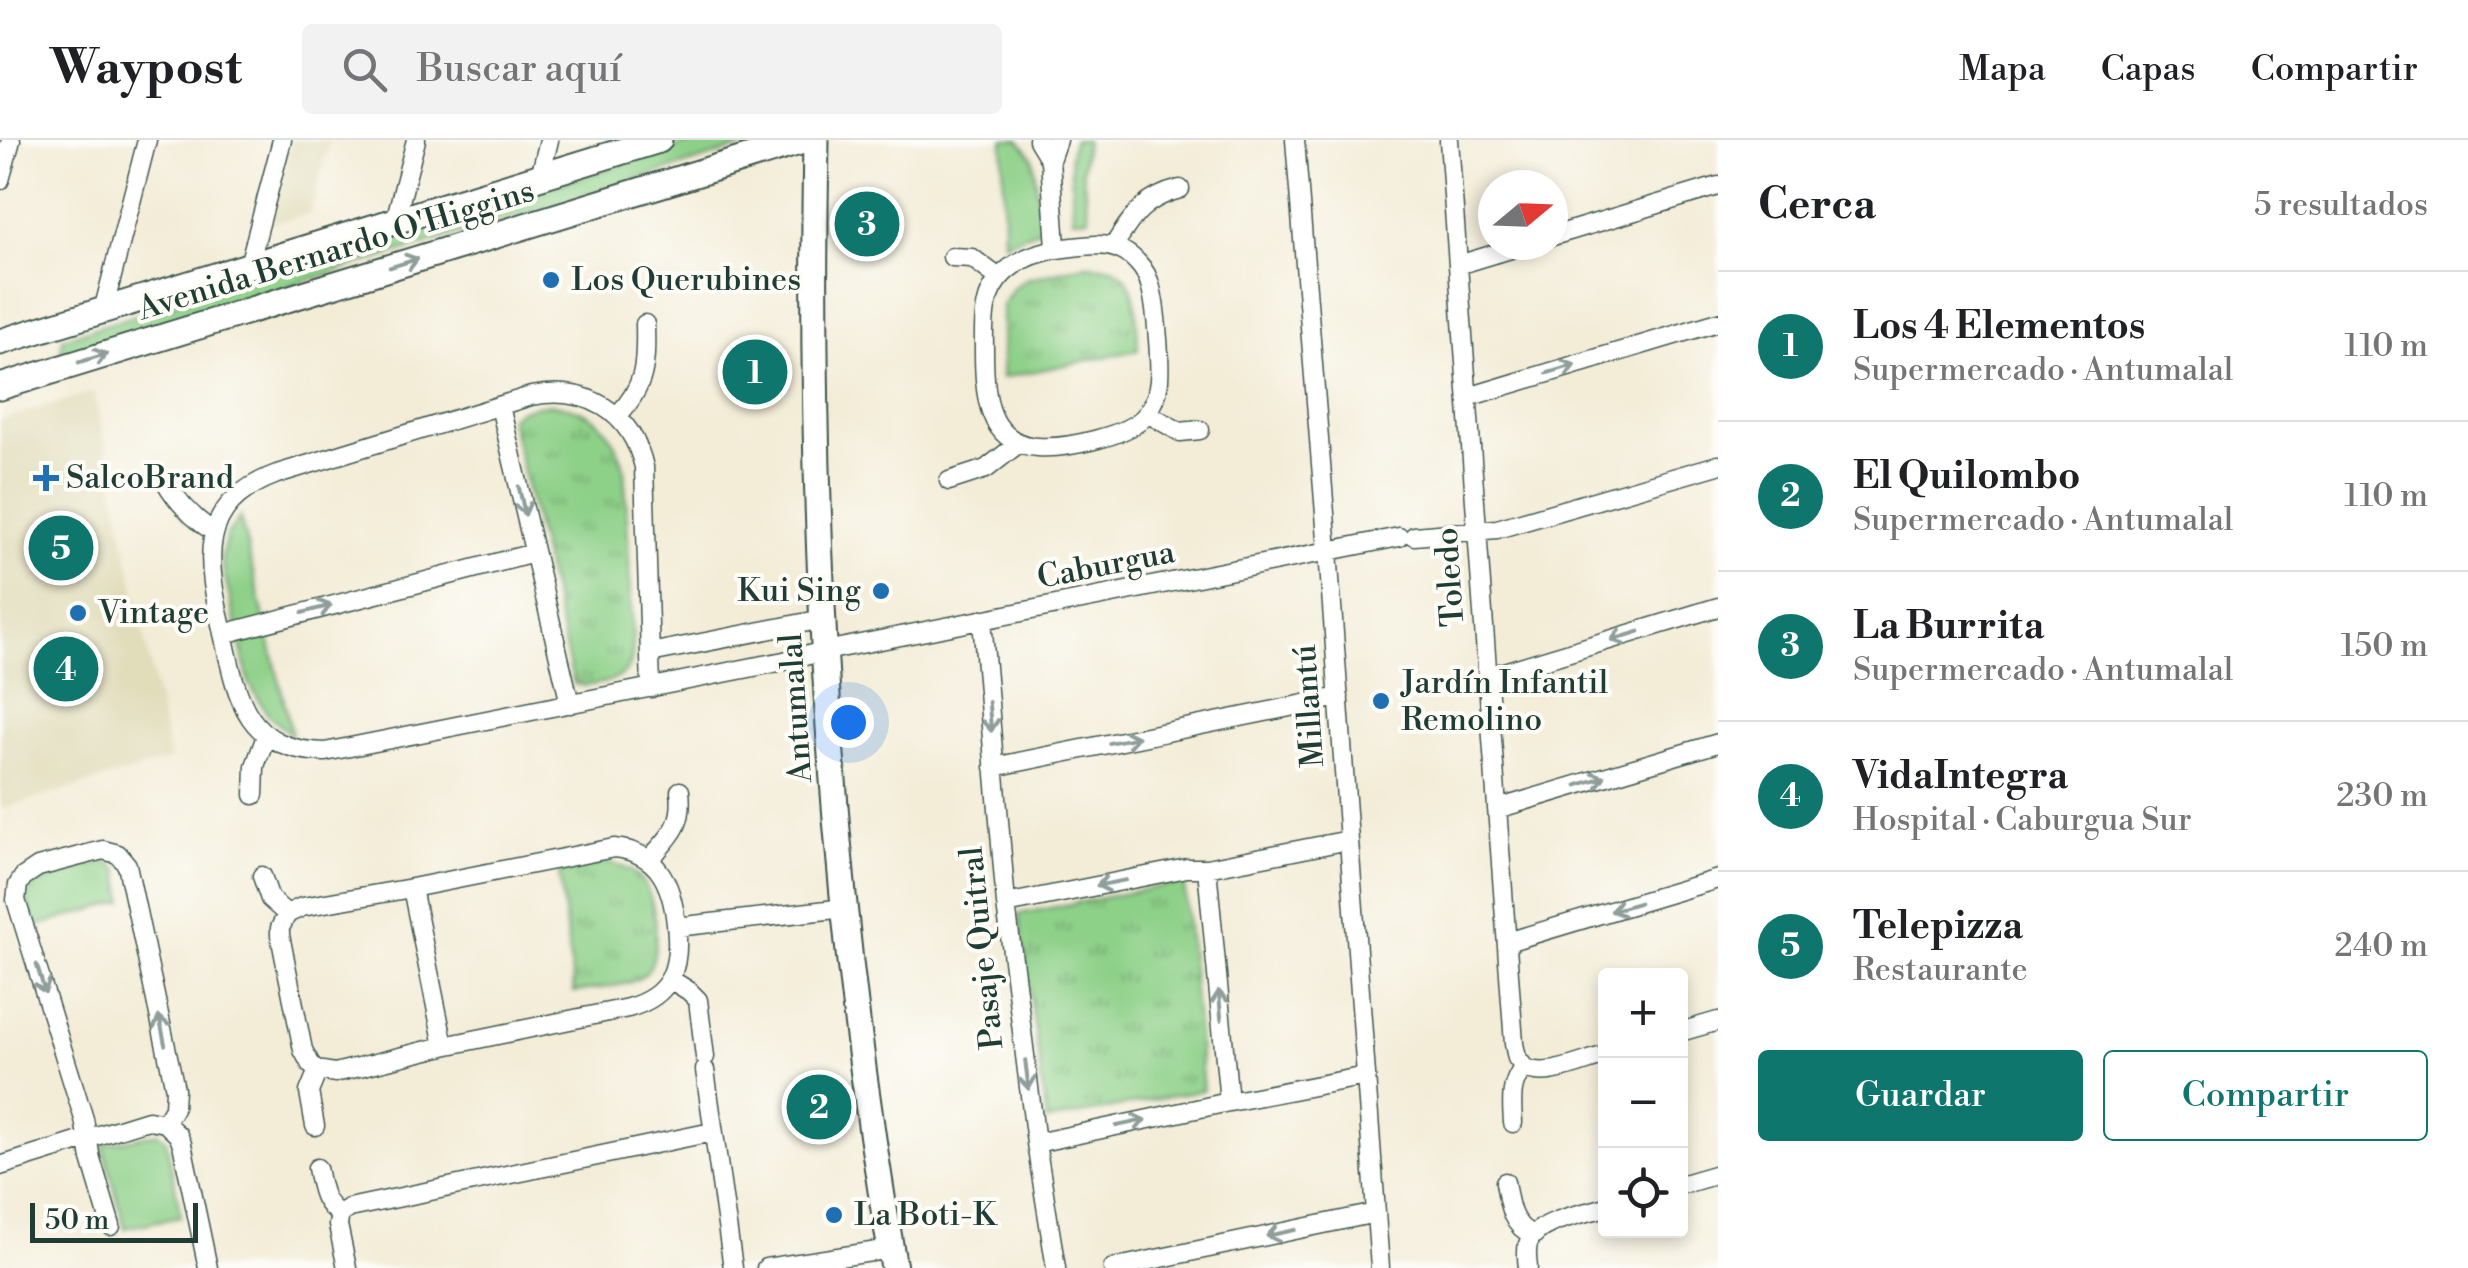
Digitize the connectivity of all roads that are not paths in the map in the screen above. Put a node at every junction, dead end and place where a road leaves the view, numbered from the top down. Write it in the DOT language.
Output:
graph roads {
  1 [pos="11,140"];
  2 [pos="148,140"];
  3 [pos="282,140"];
  4 [pos="416,140"];
  5 [pos="550,140"];
  6 [pos="659,140"];
  7 [pos="806,140"];
  8 [pos="816,140"];
  9 [pos="1038,140"];
  10 [pos="1058,140"];
  11 [pos="1295,140"];
  12 [pos="1449,140"];
  13 [pos="1050,160"];
  14 [pos="540,176"];
  15 [pos="0,180"];
  16 [pos="1718,186"];
  17 [pos="1180,189"];
  18 [pos="395,221"];
  19 [pos="1568,231"];
  20 [pos="1113,246"];
  21 [pos="1056,248"];
  22 [pos="952,257"];
  23 [pos="1478,259"];
  24 [pos="1458,265"];
  25 [pos="249,266"];
  26 [pos="1000,278"];
  27 [pos="102,311"];
  28 [pos="1718,322"];
  29 [pos="645,324"];
  30 [pos="27,334"];
  31 [pos="0,342"];
  32 [pos="41,374"];
  33 [pos="0,387"];
  34 [pos="1468,397"];
  35 [pos="500,406"];
  36 [pos="1148,413"];
  37 [pos="617,416"];
  38 [pos="1200,430"];
  39 [pos="1019,443"];
  40 [pos="1718,464"];
  41 [pos="164,479"];
  42 [pos="949,481"];
  43 [pos="1477,531"];
  44 [pos="214,532"];
  45 [pos="1328,551"];
  46 [pos="534,553"];
  47 [pos="1718,608"];
  48 [pos="823,618"];
  49 [pos="982,620"];
  50 [pos="223,634"];
  51 [pos="825,651"];
  52 [pos="650,653"];
  53 [pos="1488,677"];
  54 [pos="651,688"];
  55 [pos="1339,697"];
  56 [pos="570,704"];
  57 [pos="266,736"];
  58 [pos="1718,743"];
  59 [pos="994,766"];
  60 [pos="680,790"];
  61 [pos="254,795"];
  62 [pos="1497,809"];
  63 [pos="1349,840"];
  64 [pos="649,860"];
  65 [pos="1207,868"];
  66 [pos="262,876"];
  67 [pos="1718,878"];
  68 [pos="412,888"];
  69 [pos="1006,904"];
  70 [pos="845,908"];
  71 [pos="287,914"];
  72 [pos="676,927"];
  73 [pos="1507,942"];
  74 [pos="670,979"];
  75 [pos="1718,1021"];
  76 [pos="1688,1030"];
  77 [pos="444,1046"];
  78 [pos="1598,1057"];
  79 [pos="1524,1068"];
  80 [pos="318,1070"];
  81 [pos="1366,1076"];
  82 [pos="1229,1102"];
  83 [pos="165,1123"];
  84 [pos="1513,1123"];
  85 [pos="315,1126"];
  86 [pos="712,1132"];
  87 [pos="88,1139"];
  88 [pos="1036,1144"];
  89 [pos="0,1166"];
  90 [pos="316,1168"];
  91 [pos="1718,1174"];
  92 [pos="1505,1182"];
  93 [pos="1688,1183"];
  94 [pos="1598,1209"];
  95 [pos="1376,1213"];
  96 [pos="340,1214"];
  97 [pos="110,1226"];
  98 [pos="1533,1235"];
  99 [pos="893,1258"];
  100 [pos="208,1268"];
  101 [pos="347,1268"];
  102 [pos="733,1268"];
  103 [pos="766,1268"];
  104 [pos="1056,1268"];
  105 [pos="1113,1268"];
  106 [pos="1380,1268"];
  107 [pos="1528,1268"];
  1 -- 15 [label="street"];
  2 -- 27 [label="street"];
  3 -- 25 [label="street"];
  4 -- 18 [label="street"];
  5 -- 14 [label="street"];
  6 -- 14 [label="main road, Avenida Bernardo O'Higgins"];
  32 -- 7 [label="main road, Avenida Bernardo O'Higgins, one-way"];
  8 -- 48 [label="main road, Antumalal"];
  9 -- 13 [label="street"];
  10 -- 13 [label="street"];
  11 -- 45 [label="street, Millantú"];
  12 -- 24 [label="street, Toledo"];
  13 -- 21 [label="street"];
  14 -- 18 [label="main road, Avenida Bernardo O'Higgins"];
  16 -- 19 [label="street"];
  17 -- 20 [label="street"];
  18 -- 25 [label="main road, Avenida Bernardo O'Higgins"];
  20 -- 21 [label="street"];
  20 -- 36 [label="street"];
  21 -- 26 [label="street"];
  22 -- 26 [label="street"];
  23 -- 24 [label="street"];
  24 -- 34 [label="street, Toledo"];
  25 -- 27 [label="main road, Avenida Bernardo O'Higgins"];
  26 -- 39 [label="street"];
  27 -- 30 [label="main road, Avenida Bernardo O'Higgins"];
  34 -- 28 [label="street, one-way"];
  29 -- 37 [label="street"];
  30 -- 31 [label="main road, Avenida Bernardo O'Higgins"];
  30 -- 32 [label="main road"];
  32 -- 33 [label="main road, Avenida Bernardo O'Higgins"];
  34 -- 43 [label="street, Toledo"];
  35 -- 37 [label="street"];
  35 -- 44 [label="street"];
  35 -- 46 [label="street, one-way"];
  36 -- 38 [label="street"];
  36 -- 39 [label="street"];
  37 -- 52 [label="street"];
  39 -- 42 [label="street"];
  40 -- 43 [label="street, Caburgua"];
  41 -- 44 [label="street"];
  43 -- 45 [label="street, Caburgua"];
  43 -- 53 [label="street, Toledo"];
  44 -- 50 [label="street"];
  45 -- 49 [label="street, Caburgua"];
  45 -- 55 [label="street, Millantú"];
  50 -- 46 [label="street, one-way"];
  46 -- 56 [label="street"];
  47 -- 53 [label="street, one-way"];
  48 -- 51 [label="main road, Antumalal"];
  48 -- 52 [label="street"];
  49 -- 51 [label="street, Caburgua"];
  49 -- 59 [label="street, Pasaje Quitral, one-way"];
  50 -- 57 [label="street"];
  51 -- 54 [label="street, Caburgua"];
  51 -- 70 [label="main road, Antumalal"];
  52 -- 54 [label="street"];
  53 -- 62 [label="street, Toledo"];
  54 -- 56 [label="street, Caburgua"];
  59 -- 55 [label="street, one-way"];
  55 -- 63 [label="street, Millantú"];
  56 -- 57 [label="street, Caburgua"];
  57 -- 61 [label="street"];
  62 -- 58 [label="street, one-way"];
  59 -- 69 [label="street, Pasaje Quitral"];
  60 -- 64 [label="street"];
  62 -- 73 [label="street, Toledo"];
  63 -- 65 [label="street"];
  63 -- 81 [label="street, Millantú"];
  64 -- 68 [label="street"];
  64 -- 72 [label="street"];
  65 -- 69 [label="street, one-way"];
  82 -- 65 [label="street, one-way"];
  66 -- 71 [label="street"];
  67 -- 73 [label="street, one-way"];
  68 -- 71 [label="street"];
  68 -- 77 [label="street"];
  69 -- 88 [label="street, Pasaje Quitral, one-way"];
  70 -- 72 [label="street"];
  70 -- 99 [label="main road, Antumalal"];
  71 -- 80 [label="street"];
  72 -- 74 [label="street"];
  73 -- 79 [label="street, Toledo"];
  74 -- 77 [label="street"];
  74 -- 86 [label="street"];
  75 -- 76 [label="street"];
  77 -- 80 [label="street"];
  78 -- 79 [label="street"];
  79 -- 84 [label="street, Toledo"];
  80 -- 85 [label="street"];
  81 -- 82 [label="street"];
  81 -- 95 [label="street, Millantú"];
  88 -- 82 [label="street, one-way"];
  83 -- 87 [label="street"];
  83 -- 87 [label="street, one-way"];
  83 -- 100 [label="street"];
  86 -- 96 [label="street"];
  86 -- 102 [label="street"];
  87 -- 89 [label="street"];
  87 -- 97 [label="street"];
  88 -- 104 [label="street, Pasaje Quitral"];
  90 -- 96 [label="street"];
  91 -- 93 [label="street"];
  92 -- 98 [label="street"];
  94 -- 98 [label="street"];
  95 -- 105 [label="street, one-way"];
  95 -- 106 [label="street, Millantú"];
  96 -- 101 [label="street"];
  98 -- 107 [label="street"];
  99 -- 103 [label="street"];
}
